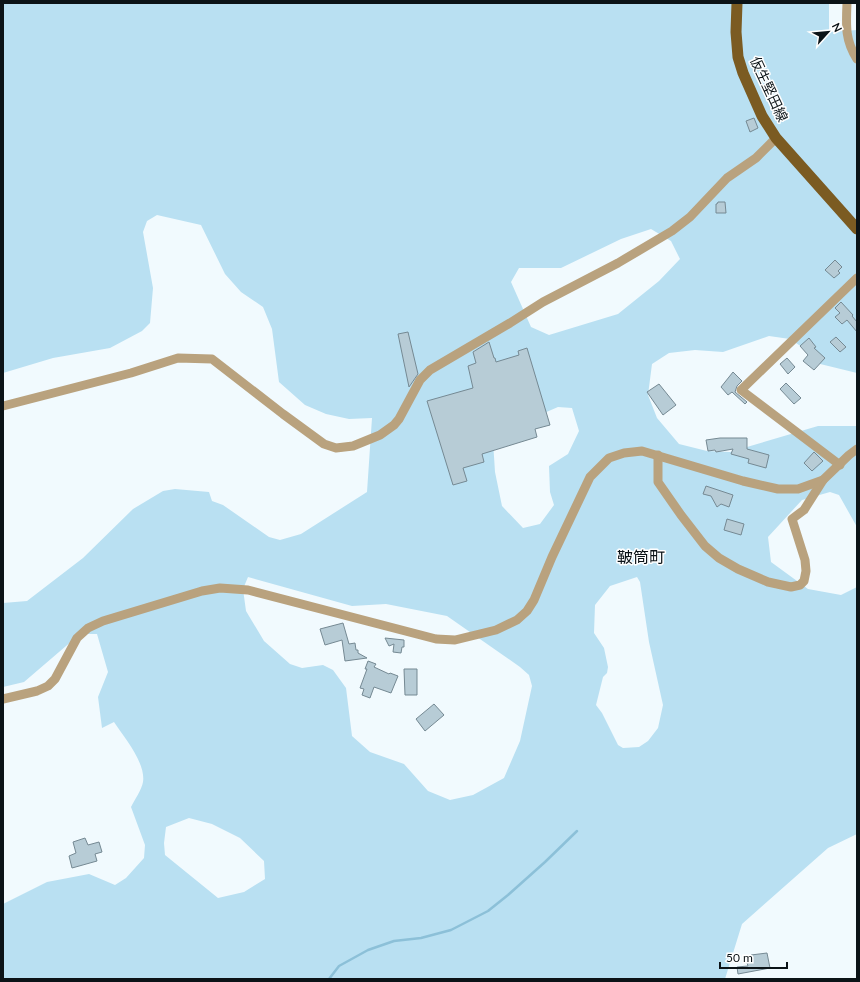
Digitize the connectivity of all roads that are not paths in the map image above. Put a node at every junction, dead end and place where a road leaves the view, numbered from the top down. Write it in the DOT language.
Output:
graph roads {
  1 [pos="737,3"];
  2 [pos="847,3"];
  3 [pos="857,59"];
  4 [pos="776,138"];
  5 [pos="857,229"];
  6 [pos="857,278"];
  7 [pos="3,406"];
  8 [pos="857,449"];
  9 [pos="658,455"];
  10 [pos="840,465"];
  11 [pos="823,480"];
  12 [pos="3,698"];
  1 -- 4 [label="main road, 仮生堅田線"];
  2 -- 3 [label="street"];
  4 -- 5 [label="main road, 仮生堅田線"];
  4 -- 7 [label="street"];
  6 -- 10 [label="street"];
  8 -- 10 [label="street"];
  9 -- 11 [label="street"];
  9 -- 11 [label="street"];
  9 -- 12 [label="street"];
  10 -- 11 [label="street"];
}
